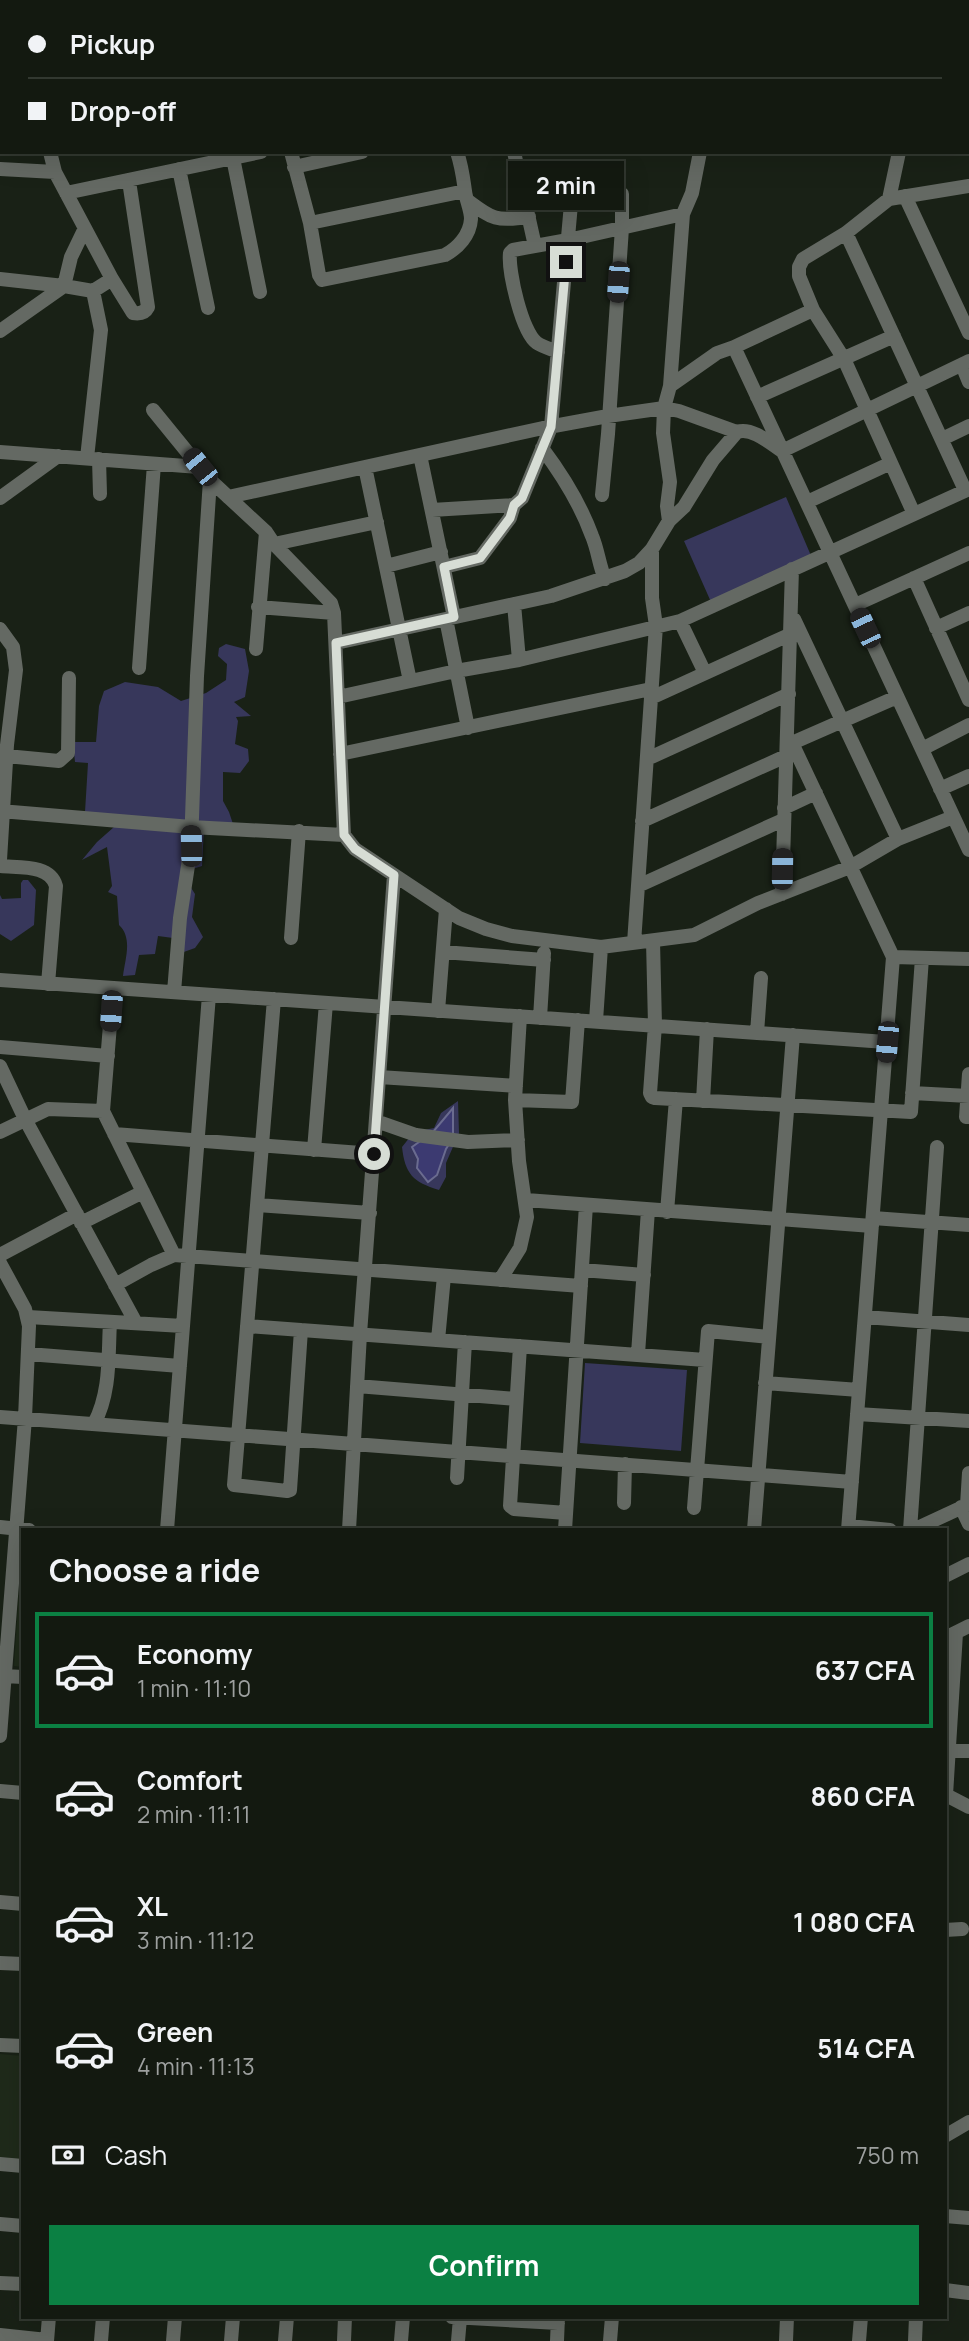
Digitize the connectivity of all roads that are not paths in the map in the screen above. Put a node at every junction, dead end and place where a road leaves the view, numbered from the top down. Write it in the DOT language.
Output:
graph roads {
  1 [pos="50,154"];
  2 [pos="252,154"];
  3 [pos="344,154"];
  4 [pos="458,154"];
  5 [pos="514,154"];
  6 [pos="700,154"];
  7 [pos="899,154"];
  8 [pos="233,158"];
  9 [pos="292,159"];
  10 [pos="0,169"];
  11 [pos="179,169"];
  12 [pos="55,172"];
  13 [pos="129,181"];
  14 [pos="969,186"];
  15 [pos="66,193"];
  16 [pos="622,194"];
  17 [pos="466,195"];
  18 [pos="905,196"];
  19 [pos="889,199"];
  20 [pos="571,204"];
  21 [pos="683,214"];
  22 [pos="529,217"];
  23 [pos="310,223"];
  24 [pos="85,228"];
  25 [pos="622,229"];
  26 [pos="846,233"];
  27 [pos="568,240"];
  28 [pos="535,246"];
  29 [pos="0,279"];
  30 [pos="111,279"];
  31 [pos="64,286"];
  32 [pos="93,291"];
  33 [pos="260,292"];
  34 [pos="208,308"];
  35 [pos="813,310"];
  36 [pos="0,331"];
  37 [pos="969,333"];
  38 [pos="894,336"];
  39 [pos="734,347"];
  40 [pos="558,352"];
  41 [pos="844,359"];
  42 [pos="965,363"];
  43 [pos="969,382"];
  44 [pos="670,386"];
  45 [pos="917,386"];
  46 [pos="757,397"];
  47 [pos="664,408"];
  48 [pos="153,410"];
  49 [pos="867,410"];
  50 [pos="608,416"];
  51 [pos="969,426"];
  52 [pos="551,427"];
  53 [pos="737,432"];
  54 [pos="942,439"];
  55 [pos="542,448"];
  56 [pos="782,451"];
  57 [pos="0,452"];
  58 [pos="420,455"];
  59 [pos="58,456"];
  60 [pos="93,459"];
  61 [pos="891,463"];
  62 [pos="154,464"];
  63 [pos="200,467"];
  64 [pos="365,467"];
  65 [pos="210,480"];
  66 [pos="967,490"];
  67 [pos="100,494"];
  68 [pos="602,495"];
  69 [pos="228,497"];
  70 [pos="0,498"];
  71 [pos="807,502"];
  72 [pos="514,505"];
  73 [pos="432,510"];
  74 [pos="914,514"];
  75 [pos="668,521"];
  76 [pos="377,522"];
  77 [pos="270,538"];
  78 [pos="652,549"];
  79 [pos="830,552"];
  80 [pos="969,553"];
  81 [pos="443,559"];
  82 [pos="386,566"];
  83 [pos="792,569"];
  84 [pos="914,578"];
  85 [pos="605,579"];
  86 [pos="514,604"];
  87 [pos="855,605"];
  88 [pos="258,607"];
  89 [pos="334,613"];
  90 [pos="969,613"];
  91 [pos="792,615"];
  92 [pos="450,618"];
  93 [pos="680,621"];
  94 [pos="656,626"];
  95 [pos="936,628"];
  96 [pos="0,629"];
  97 [pos="399,629"];
  98 [pos="792,634"];
  99 [pos="336,643"];
  100 [pos="256,649"];
  101 [pos="519,660"];
  102 [pos="139,668"];
  103 [pos="456,671"];
  104 [pos="705,673"];
  105 [pos="964,675"];
  106 [pos="69,678"];
  107 [pos="410,681"];
  108 [pos="651,693"];
  109 [pos="789,694"];
  110 [pos="338,697"];
  111 [pos="898,697"];
  112 [pos="969,700"];
  113 [pos="842,721"];
  114 [pos="969,725"];
  115 [pos="468,727"];
  116 [pos="788,747"];
  117 [pos="922,749"];
  118 [pos="340,754"];
  119 [pos="6,756"];
  120 [pos="647,760"];
  121 [pos="969,776"];
  122 [pos="940,789"];
  123 [pos="816,793"];
  124 [pos="2,812"];
  125 [pos="783,814"];
  126 [pos="953,817"];
  127 [pos="642,821"];
  128 [pos="191,827"];
  129 [pos="299,831"];
  130 [pos="344,835"];
  131 [pos="898,839"];
  132 [pos="969,850"];
  133 [pos="0,863"];
  134 [pos="850,867"];
  135 [pos="394,875"];
  136 [pos="638,886"];
  137 [pos="782,894"];
  138 [pos="446,909"];
  139 [pos="291,938"];
  140 [pos="545,940"];
  141 [pos="653,941"];
  142 [pos="634,943"];
  143 [pos="601,947"];
  144 [pos="443,951"];
  145 [pos="893,957"];
  146 [pos="922,958"];
  147 [pos="969,959"];
  148 [pos="544,960"];
  149 [pos="761,978"];
  150 [pos="0,980"];
  151 [pos="48,984"];
  152 [pos="113,988"];
  153 [pos="174,992"];
  154 [pos="209,995"];
  155 [pos="274,999"];
  156 [pos="326,1003"];
  157 [pos="384,1007"];
  158 [pos="438,1011"];
  159 [pos="520,1016"];
  160 [pos="540,1018"];
  161 [pos="578,1020"];
  162 [pos="596,1021"];
  163 [pos="655,1026"];
  164 [pos="707,1029"];
  165 [pos="757,1033"];
  166 [pos="793,1035"];
  167 [pos="887,1042"];
  168 [pos="0,1047"];
  169 [pos="108,1056"];
  170 [pos="0,1066"];
  171 [pos="969,1074"];
  172 [pos="379,1077"];
  173 [pos="516,1093"];
  174 [pos="912,1093"];
  175 [pos="968,1097"];
  176 [pos="676,1099"];
  177 [pos="703,1101"];
  178 [pos="788,1105"];
  179 [pos="881,1110"];
  180 [pos="103,1111"];
  181 [pos="969,1117"];
  182 [pos="25,1119"];
  183 [pos="376,1121"];
  184 [pos="0,1132"];
  185 [pos="114,1134"];
  186 [pos="197,1140"];
  187 [pos="518,1140"];
  188 [pos="262,1146"];
  189 [pos="937,1147"];
  190 [pos="314,1150"];
  191 [pos="374,1154"];
  192 [pos="143,1192"];
  193 [pos="526,1200"];
  194 [pos="257,1205"];
  195 [pos="586,1205"];
  196 [pos="648,1210"];
  197 [pos="667,1212"];
  198 [pos="370,1213"];
  199 [pos="79,1218"];
  200 [pos="778,1219"];
  201 [pos="872,1222"];
  202 [pos="932,1222"];
  203 [pos="969,1225"];
  204 [pos="0,1255"];
  205 [pos="181,1256"];
  206 [pos="252,1261"];
  207 [pos="0,1263"];
  208 [pos="366,1270"];
  209 [pos="582,1270"];
  210 [pos="644,1275"];
  211 [pos="444,1276"];
  212 [pos="500,1280"];
  213 [pos="115,1285"];
  214 [pos="581,1286"];
  215 [pos="28,1317"];
  216 [pos="865,1317"];
  217 [pos="110,1322"];
  218 [pos="925,1322"];
  219 [pos="135,1323"];
  220 [pos="969,1325"];
  221 [pos="183,1326"];
  222 [pos="247,1326"];
  223 [pos="301,1329"];
  224 [pos="360,1334"];
  225 [pos="769,1337"];
  226 [pos="438,1340"];
  227 [pos="465,1342"];
  228 [pos="520,1346"];
  229 [pos="576,1350"];
  230 [pos="28,1354"];
  231 [pos="638,1354"];
  232 [pos="108,1360"];
  233 [pos="705,1360"];
  234 [pos="180,1366"];
  235 [pos="765,1383"];
  236 [pos="357,1386"];
  237 [pos="859,1390"];
  238 [pos="462,1395"];
  239 [pos="516,1399"];
  240 [pos="858,1414"];
  241 [pos="0,1417"];
  242 [pos="918,1418"];
  243 [pos="25,1419"];
  244 [pos="969,1421"];
  245 [pos="94,1424"];
  246 [pos="175,1430"];
  247 [pos="237,1435"];
  248 [pos="294,1439"];
  249 [pos="353,1444"];
  250 [pos="457,1451"];
  251 [pos="512,1455"];
  252 [pos="569,1460"];
  253 [pos="625,1464"];
  254 [pos="698,1471"];
  255 [pos="969,1473"];
  256 [pos="758,1474"];
  257 [pos="457,1478"];
  258 [pos="852,1482"];
  259 [pos="624,1503"];
  260 [pos="966,1505"];
  261 [pos="694,1508"];
  262 [pos="566,1513"];
  263 [pos="969,1524"];
  264 [pos="0,1527"];
  265 [pos="22,1528"];
  266 [pos="167,1528"];
  267 [pos="349,1528"];
  268 [pos="565,1528"];
  269 [pos="754,1528"];
  270 [pos="849,1528"];
  271 [pos="911,1528"];
  272 [pos="915,1528"];
  273 [pos="21,1529"];
  274 [pos="21,1535"];
  275 [pos="969,1564"];
  276 [pos="947,1575"];
  277 [pos="957,1632"];
  278 [pos="4,1633"];
  279 [pos="4,1676"];
  280 [pos="21,1677"];
  281 [pos="0,1735"];
  282 [pos="947,1740"];
  283 [pos="947,1751"];
  284 [pos="969,1751"];
  285 [pos="0,1791"];
  286 [pos="21,1793"];
  287 [pos="947,1796"];
  288 [pos="969,1807"];
  289 [pos="0,1902"];
  290 [pos="21,1904"];
  291 [pos="962,1929"];
  292 [pos="947,1930"];
  293 [pos="0,1963"];
  294 [pos="21,1965"];
  295 [pos="0,2045"];
  296 [pos="21,2046"];
  297 [pos="969,2122"];
  298 [pos="947,2135"];
  299 [pos="0,2164"];
  300 [pos="21,2166"];
  301 [pos="947,2216"];
  302 [pos="969,2218"];
  303 [pos="0,2224"];
  304 [pos="21,2226"];
  305 [pos="0,2283"];
  306 [pos="21,2284"];
  307 [pos="947,2290"];
  308 [pos="969,2293"];
  309 [pos="49,2319"];
  310 [pos="103,2319"];
  311 [pos="175,2319"];
  312 [pos="233,2319"];
  313 [pos="287,2319"];
  314 [pos="345,2319"];
  315 [pos="403,2319"];
  316 [pos="460,2319"];
  317 [pos="509,2319"];
  318 [pos="612,2319"];
  319 [pos="788,2319"];
  320 [pos="861,2319"];
  321 [pos="916,2319"];
  322 [pos="558,2320"];
  323 [pos="0,2335"];
  324 [pos="47,2340"];
  325 [pos="101,2341"];
  326 [pos="173,2341"];
  327 [pos="231,2341"];
  328 [pos="285,2341"];
  329 [pos="344,2341"];
  330 [pos="401,2341"];
  331 [pos="458,2341"];
  332 [pos="557,2341"];
  333 [pos="610,2341"];
  334 [pos="786,2341"];
  335 [pos="859,2341"];
  336 [pos="915,2341"];
  1 -- 12 [label="street"];
  2 -- 8 [label="street"];
  3 -- 9 [label="street"];
  4 -- 17 [label="street"];
  5 -- 22 [label="street"];
  6 -- 21 [label="street"];
  7 -- 19 [label="street"];
  8 -- 11 [label="street"];
  8 -- 33 [label="street"];
  9 -- 23 [label="street"];
  10 -- 12 [label="street"];
  11 -- 13 [label="street"];
  11 -- 34 [label="street"];
  12 -- 15 [label="street"];
  13 -- 15 [label="street"];
  13 -- 30 [label="street"];
  14 -- 18 [label="street"];
  15 -- 24 [label="street"];
  16 -- 25 [label="street"];
  17 -- 22 [label="street"];
  17 -- 23 [label="street"];
  17 -- 23 [label="street"];
  18 -- 19 [label="street"];
  18 -- 37 [label="street"];
  19 -- 26 [label="street"];
  20 -- 27 [label="street"];
  21 -- 25 [label="street"];
  21 -- 44 [label="street"];
  22 -- 28 [label="street"];
  24 -- 30 [label="street"];
  24 -- 31 [label="street"];
  25 -- 27 [label="street"];
  25 -- 50 [label="street"];
  26 -- 35 [label="street"];
  26 -- 38 [label="street"];
  27 -- 28 [label="street"];
  27 -- 40 [label="street"];
  28 -- 40 [label="street"];
  29 -- 31 [label="street"];
  30 -- 32 [label="street"];
  31 -- 32 [label="street"];
  31 -- 36 [label="street"];
  32 -- 60 [label="street"];
  35 -- 39 [label="street"];
  35 -- 41 [label="street"];
  38 -- 41 [label="street"];
  38 -- 45 [label="street"];
  39 -- 44 [label="street"];
  39 -- 46 [label="street"];
  40 -- 52 [label="street"];
  41 -- 46 [label="street"];
  41 -- 49 [label="street"];
  42 -- 43 [label="street"];
  42 -- 45 [label="street"];
  44 -- 47 [label="street"];
  45 -- 49 [label="street"];
  45 -- 54 [label="street"];
  46 -- 56 [label="street"];
  47 -- 50 [label="street"];
  47 -- 53 [label="street"];
  47 -- 75 [label="street"];
  48 -- 63 [label="street"];
  49 -- 56 [label="street"];
  49 -- 61 [label="street"];
  50 -- 52 [label="street"];
  50 -- 68 [label="street"];
  51 -- 54 [label="street"];
  52 -- 55 [label="street"];
  52 -- 58 [label="street"];
  53 -- 56 [label="street"];
  53 -- 75 [label="street"];
  54 -- 66 [label="street"];
  55 -- 72 [label="street"];
  55 -- 85 [label="street"];
  56 -- 71 [label="street"];
  57 -- 59 [label="street"];
  58 -- 64 [label="street"];
  58 -- 73 [label="street"];
  59 -- 60 [label="street"];
  59 -- 70 [label="street"];
  60 -- 62 [label="street"];
  60 -- 67 [label="street"];
  61 -- 71 [label="street"];
  61 -- 74 [label="street"];
  62 -- 63 [label="street"];
  62 -- 102 [label="street"];
  63 -- 65 [label="street"];
  64 -- 69 [label="street"];
  64 -- 76 [label="street"];
  65 -- 69 [label="street"];
  65 -- 128 [label="street"];
  66 -- 74 [label="street"];
  69 -- 77 [label="street"];
  71 -- 79 [label="street"];
  72 -- 73 [label="street"];
  72 -- 81 [label="street"];
  73 -- 81 [label="street"];
  74 -- 79 [label="street"];
  75 -- 78 [label="street"];
  76 -- 77 [label="street"];
  76 -- 82 [label="street"];
  77 -- 88 [label="street"];
  77 -- 89 [label="street"];
  78 -- 85 [label="street"];
  78 -- 94 [label="street"];
  79 -- 83 [label="street"];
  79 -- 87 [label="street"];
  80 -- 84 [label="street"];
  81 -- 82 [label="street"];
  81 -- 92 [label="street"];
  82 -- 97 [label="street"];
  83 -- 91 [label="street"];
  83 -- 93 [label="street"];
  84 -- 87 [label="street"];
  84 -- 95 [label="street"];
  85 -- 86 [label="street"];
  86 -- 92 [label="street"];
  86 -- 101 [label="street"];
  87 -- 111 [label="street"];
  88 -- 89 [label="street"];
  88 -- 100 [label="street"];
  89 -- 99 [label="street"];
  90 -- 95 [label="street"];
  91 -- 98 [label="street"];
  91 -- 113 [label="street"];
  92 -- 97 [label="street"];
  92 -- 103 [label="street"];
  93 -- 94 [label="street"];
  93 -- 104 [label="street"];
  94 -- 101 [label="street"];
  94 -- 108 [label="street"];
  95 -- 105 [label="street"];
  96 -- 119 [label="street"];
  97 -- 99 [label="street"];
  97 -- 107 [label="street"];
  98 -- 104 [label="street"];
  98 -- 109 [label="street"];
  99 -- 110 [label="street"];
  101 -- 103 [label="street"];
  103 -- 107 [label="street"];
  103 -- 115 [label="street"];
  104 -- 108 [label="street"];
  105 -- 112 [label="street"];
  106 -- 119 [label="street"];
  107 -- 110 [label="street"];
  108 -- 115 [label="street"];
  108 -- 120 [label="street"];
  109 -- 116 [label="street"];
  109 -- 120 [label="street"];
  110 -- 118 [label="street"];
  111 -- 113 [label="street"];
  111 -- 117 [label="street"];
  113 -- 116 [label="street"];
  113 -- 131 [label="street"];
  114 -- 117 [label="street"];
  115 -- 118 [label="street"];
  116 -- 123 [label="street"];
  116 -- 125 [label="street"];
  116 -- 127 [label="street"];
  117 -- 122 [label="street"];
  118 -- 130 [label="street"];
  119 -- 124 [label="street"];
  120 -- 127 [label="street"];
  121 -- 122 [label="street"];
  122 -- 126 [label="street"];
  123 -- 125 [label="street"];
  123 -- 134 [label="street"];
  124 -- 128 [label="street"];
  124 -- 133 [label="street"];
  125 -- 136 [label="street"];
  125 -- 137 [label="street"];
  126 -- 131 [label="street"];
  126 -- 132 [label="street"];
  127 -- 136 [label="street"];
  128 -- 129 [label="street"];
  128 -- 153 [label="street"];
  129 -- 130 [label="street"];
  129 -- 139 [label="street"];
  130 -- 135 [label="street"];
  131 -- 134 [label="street"];
  133 -- 151 [label="street"];
  134 -- 137 [label="street"];
  134 -- 145 [label="street"];
  135 -- 138 [label="street"];
  135 -- 157 [label="street"];
  136 -- 142 [label="street"];
  137 -- 141 [label="street"];
  138 -- 140 [label="street"];
  138 -- 144 [label="street"];
  140 -- 143 [label="street"];
  140 -- 148 [label="street"];
  141 -- 142 [label="street"];
  141 -- 163 [label="street"];
  142 -- 143 [label="street"];
  143 -- 162 [label="street"];
  144 -- 148 [label="street"];
  144 -- 158 [label="street"];
  145 -- 146 [label="street"];
  145 -- 167 [label="street"];
  146 -- 147 [label="street"];
  146 -- 174 [label="street"];
  148 -- 160 [label="street"];
  149 -- 165 [label="street"];
  150 -- 151 [label="street"];
  151 -- 152 [label="street"];
  152 -- 153 [label="street"];
  152 -- 169 [label="street"];
  153 -- 154 [label="street"];
  154 -- 155 [label="street"];
  154 -- 186 [label="street"];
  155 -- 156 [label="street"];
  155 -- 188 [label="street"];
  156 -- 157 [label="street"];
  156 -- 190 [label="street"];
  157 -- 158 [label="street"];
  157 -- 172 [label="street"];
  158 -- 159 [label="street"];
  159 -- 160 [label="street"];
  159 -- 173 [label="street"];
  160 -- 161 [label="street"];
  161 -- 162 [label="street"];
  161 -- 173 [label="street"];
  162 -- 163 [label="street"];
  163 -- 164 [label="street"];
  163 -- 176 [label="street"];
  164 -- 165 [label="street"];
  164 -- 177 [label="street"];
  165 -- 166 [label="street"];
  166 -- 167 [label="street"];
  166 -- 178 [label="street"];
  167 -- 179 [label="street"];
  168 -- 169 [label="street"];
  169 -- 180 [label="street"];
  170 -- 182 [label="street"];
  171 -- 175 [label="street"];
  172 -- 173 [label="street"];
  172 -- 183 [label="street"];
  173 -- 187 [label="street"];
  174 -- 175 [label="street"];
  174 -- 179 [label="street"];
  175 -- 181 [label="street"];
  176 -- 177 [label="street"];
  176 -- 197 [label="street"];
  177 -- 178 [label="street"];
  178 -- 179 [label="street"];
  178 -- 200 [label="street"];
  179 -- 201 [label="street"];
  180 -- 182 [label="street"];
  180 -- 185 [label="street"];
  182 -- 184 [label="street"];
  182 -- 199 [label="street"];
  183 -- 187 [label="street"];
  183 -- 191 [label="street"];
  185 -- 186 [label="street"];
  185 -- 192 [label="street"];
  186 -- 188 [label="street"];
  186 -- 205 [label="street"];
  187 -- 193 [label="street"];
  188 -- 190 [label="street"];
  188 -- 194 [label="street"];
  189 -- 202 [label="street"];
  190 -- 191 [label="street"];
  191 -- 198 [label="street"];
  192 -- 199 [label="street"];
  192 -- 205 [label="street"];
  193 -- 195 [label="street"];
  193 -- 212 [label="street"];
  194 -- 198 [label="street"];
  194 -- 206 [label="street"];
  195 -- 196 [label="street"];
  195 -- 209 [label="street"];
  196 -- 197 [label="street"];
  196 -- 210 [label="street"];
  197 -- 200 [label="street"];
  198 -- 208 [label="street"];
  199 -- 204 [label="street"];
  199 -- 213 [label="street"];
  200 -- 201 [label="street"];
  200 -- 225 [label="street"];
  201 -- 202 [label="street"];
  201 -- 216 [label="street"];
  202 -- 203 [label="street"];
  202 -- 218 [label="street"];
  205 -- 206 [label="street"];
  205 -- 213 [label="street"];
  205 -- 221 [label="street"];
  206 -- 208 [label="street"];
  206 -- 222 [label="street"];
  207 -- 215 [label="street"];
  208 -- 211 [label="street"];
  208 -- 224 [label="street"];
  209 -- 210 [label="street"];
  209 -- 214 [label="street"];
  210 -- 231 [label="street"];
  211 -- 212 [label="street"];
  211 -- 226 [label="street"];
  212 -- 214 [label="street"];
  213 -- 219 [label="street"];
  214 -- 229 [label="street"];
  215 -- 217 [label="street"];
  215 -- 230 [label="street"];
  216 -- 218 [label="street"];
  216 -- 237 [label="street"];
  217 -- 219 [label="street"];
  217 -- 232 [label="street"];
  218 -- 220 [label="street"];
  218 -- 242 [label="street"];
  219 -- 221 [label="street"];
  221 -- 234 [label="street"];
  222 -- 223 [label="street"];
  222 -- 247 [label="street"];
  223 -- 224 [label="street"];
  223 -- 248 [label="street"];
  224 -- 226 [label="street"];
  224 -- 236 [label="street"];
  225 -- 233 [label="street"];
  225 -- 235 [label="street"];
  226 -- 227 [label="street"];
  227 -- 228 [label="street"];
  227 -- 238 [label="street"];
  228 -- 229 [label="street"];
  228 -- 239 [label="street"];
  229 -- 231 [label="street"];
  229 -- 252 [label="street"];
  230 -- 232 [label="street"];
  230 -- 243 [label="street"];
  231 -- 233 [label="street"];
  232 -- 234 [label="street"];
  232 -- 245 [label="street"];
  233 -- 254 [label="street"];
  234 -- 246 [label="street"];
  235 -- 237 [label="street"];
  235 -- 256 [label="street"];
  236 -- 238 [label="street"];
  236 -- 249 [label="street"];
  237 -- 240 [label="street"];
  238 -- 239 [label="street"];
  238 -- 250 [label="street"];
  239 -- 251 [label="street"];
  240 -- 242 [label="street"];
  240 -- 258 [label="street"];
  241 -- 243 [label="street"];
  242 -- 244 [label="street"];
  242 -- 271 [label="street"];
  243 -- 245 [label="street"];
  243 -- 265 [label="street"];
  245 -- 246 [label="street"];
  246 -- 247 [label="street"];
  246 -- 266 [label="street"];
  247 -- 248 [label="street"];
  247 -- 248 [label="street"];
  248 -- 249 [label="street"];
  249 -- 250 [label="street"];
  249 -- 267 [label="street"];
  250 -- 251 [label="street"];
  250 -- 257 [label="street"];
  251 -- 252 [label="street"];
  251 -- 262 [label="street"];
  252 -- 253 [label="street"];
  252 -- 262 [label="street"];
  253 -- 254 [label="street"];
  253 -- 259 [label="street"];
  254 -- 256 [label="street"];
  254 -- 261 [label="street"];
  255 -- 260 [label="street"];
  256 -- 258 [label="street"];
  256 -- 269 [label="street"];
  258 -- 270 [label="street"];
  260 -- 263 [label="street"];
  260 -- 272 [label="street"];
  262 -- 268 [label="street"];
  264 -- 273 [label="street"];
  274 -- 278 [label="street"];
  275 -- 276 [label="street"];
  277 -- 282 [label="street"];
  278 -- 279 [label="street"];
  279 -- 280 [label="street"];
  279 -- 281 [label="street"];
  283 -- 284 [label="street"];
  285 -- 286 [label="street"];
  287 -- 288 [label="street"];
  289 -- 290 [label="street"];
  291 -- 292 [label="street"];
  293 -- 294 [label="street"];
  295 -- 296 [label="street"];
  297 -- 298 [label="street"];
  299 -- 300 [label="street"];
  301 -- 302 [label="street"];
  303 -- 304 [label="street"];
  305 -- 306 [label="street"];
  307 -- 308 [label="street"];
  309 -- 324 [label="street"];
  310 -- 325 [label="street"];
  311 -- 326 [label="street"];
  312 -- 327 [label="street"];
  313 -- 328 [label="street"];
  314 -- 329 [label="street"];
  315 -- 330 [label="street"];
  316 -- 331 [label="street"];
  317 -- 322 [label="street"];
  318 -- 333 [label="street"];
  319 -- 334 [label="street"];
  320 -- 335 [label="street"];
  321 -- 336 [label="street"];
  322 -- 332 [label="street"];
  323 -- 324 [label="street"];
}
